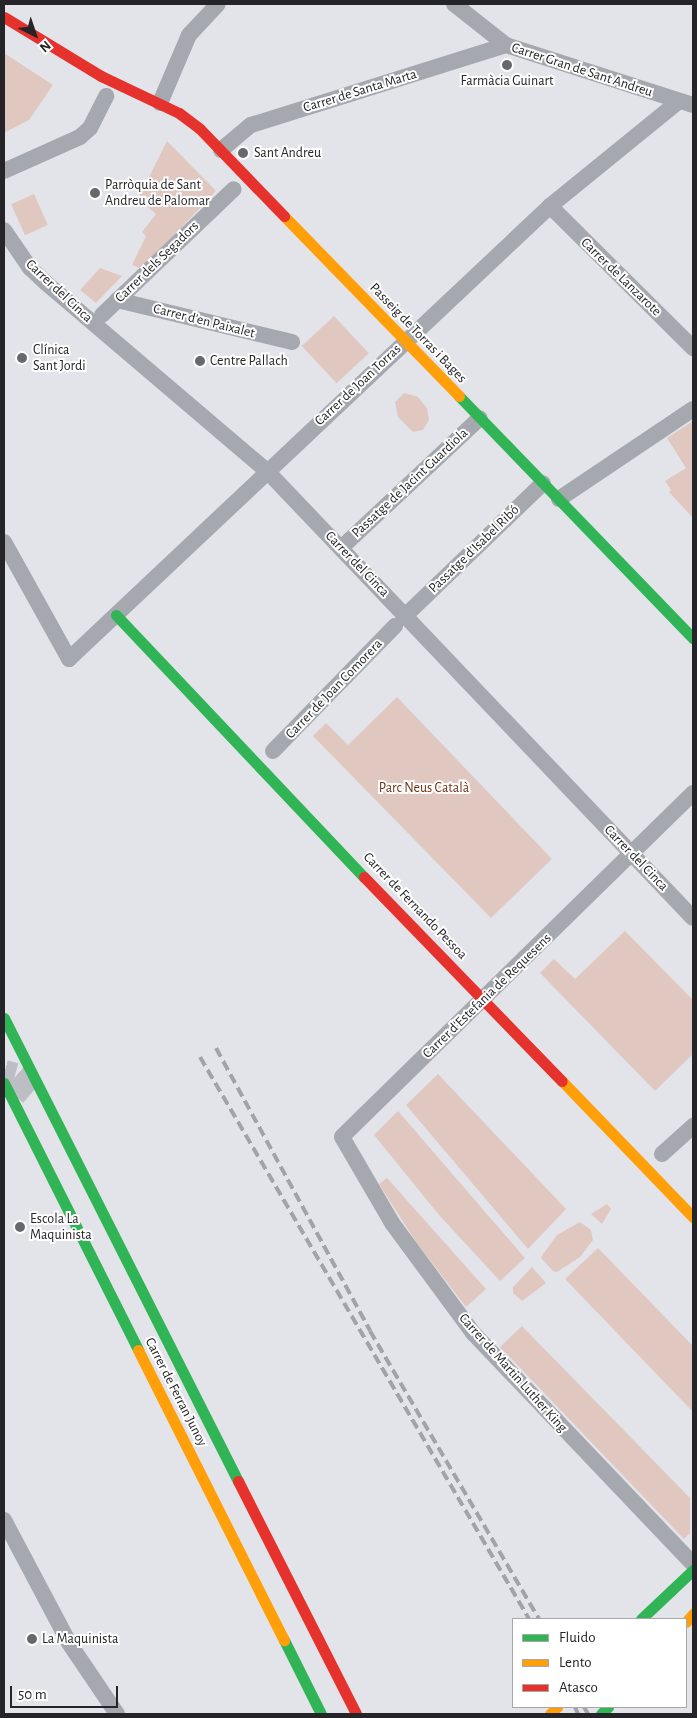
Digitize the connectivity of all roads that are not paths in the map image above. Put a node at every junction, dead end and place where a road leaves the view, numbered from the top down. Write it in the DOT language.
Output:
graph roads {
  1 [pos="218,4"];
  2 [pos="454,4"];
  3 [pos="4,17"];
  4 [pos="506,46"];
  5 [pos="106,96"];
  6 [pos="160,103"];
  7 [pos="686,103"];
  8 [pos="221,150"];
  9 [pos="4,171"];
  10 [pos="234,189"];
  11 [pos="550,206"];
  12 [pos="4,230"];
  13 [pos="117,300"];
  14 [pos="102,315"];
  15 [pos="405,341"];
  16 [pos="292,342"];
  17 [pos="693,348"];
  18 [pos="693,409"];
  19 [pos="480,418"];
  20 [pos="267,471"];
  21 [pos="543,483"];
  22 [pos="559,500"];
  23 [pos="4,542"];
  24 [pos="341,548"];
  25 [pos="116,615"];
  26 [pos="400,620"];
  27 [pos="693,638"];
  28 [pos="273,751"];
  29 [pos="693,793"];
  30 [pos="632,854"];
  31 [pos="693,918"];
  32 [pos="483,998"];
  33 [pos="4,1018"];
  34 [pos="4,1083"];
  35 [pos="32,1092"];
  36 [pos="49,1108"];
  37 [pos="693,1126"];
  38 [pos="342,1137"];
  39 [pos="662,1154"];
  40 [pos="693,1217"];
  41 [pos="4,1520"];
  42 [pos="693,1564"];
  43 [pos="693,1570"];
  44 [pos="642,1618"];
  45 [pos="118,1714"];
  46 [pos="321,1714"];
  47 [pos="356,1714"];
  1 -- 6 [label="street"];
  2 -- 4 [label="street, Carrer Gran de Sant Andreu"];
  3 -- 6 [label="main road, Passeig de Torras i Bages"];
  4 -- 7 [label="street, Carrer Gran de Sant Andreu"];
  4 -- 8 [label="street, Carrer de Santa Marta"];
  5 -- 9 [label="street"];
  6 -- 8 [label="main road, Passeig de Torras i Bages"];
  7 -- 11 [label="street, Carrer de Joan Torras"];
  8 -- 15 [label="main road, Passeig de Torras i Bages"];
  10 -- 13 [label="street, Carrer dels Segadors"];
  11 -- 15 [label="street, Carrer de Joan Torras"];
  11 -- 17 [label="street, Carrer de Lanzarote"];
  12 -- 20 [label="street, Carrer del Cinca"];
  13 -- 14 [label="street, Carrer dels Segadors"];
  13 -- 16 [label="street, Carrer d'en Paixalet"];
  15 -- 19 [label="main road, Passeig de Torras i Bages"];
  15 -- 20 [label="street, Carrer de Joan Torras"];
  18 -- 22 [label="street"];
  19 -- 21 [label="main road, Passeig de Torras i Bages"];
  19 -- 24 [label="street, Passatge de Jacint Guardiola"];
  20 -- 24 [label="street, Carrer del Cinca"];
  20 -- 25 [label="street, Carrer de Joan Torras"];
  21 -- 22 [label="main road, Passeig de Torras i Bages"];
  21 -- 26 [label="street, Passatge d'Isabel Ribó"];
  22 -- 27 [label="main road, Passeig de Torras i Bages"];
  23 -- 25 [label="street, Carrer de Joan Torras"];
  24 -- 26 [label="street, Carrer del Cinca"];
  25 -- 32 [label="main road, Carrer de Fernando Pessoa"];
  26 -- 28 [label="street, Carrer de Joan Comorera"];
  26 -- 30 [label="street, Carrer del Cinca"];
  29 -- 30 [label="street, Carrer d'Estefania de Requesens"];
  30 -- 31 [label="street, Carrer del Cinca"];
  30 -- 32 [label="street, Carrer d'Estefania de Requesens"];
  32 -- 38 [label="street, Carrer d'Estefania de Requesens"];
  32 -- 40 [label="main road, Carrer de Fernando Pessoa"];
  33 -- 36 [label="main road"];
  34 -- 46 [label="main road, Carrer de Ferran Junoy"];
  35 -- 36 [label="main road"];
  36 -- 47 [label="main road"];
  37 -- 39 [label="street"];
  38 -- 42 [label="street, Carrer de Martin Luther King"];
  41 -- 45 [label="street"];
  43 -- 44 [label="main road"];
}
